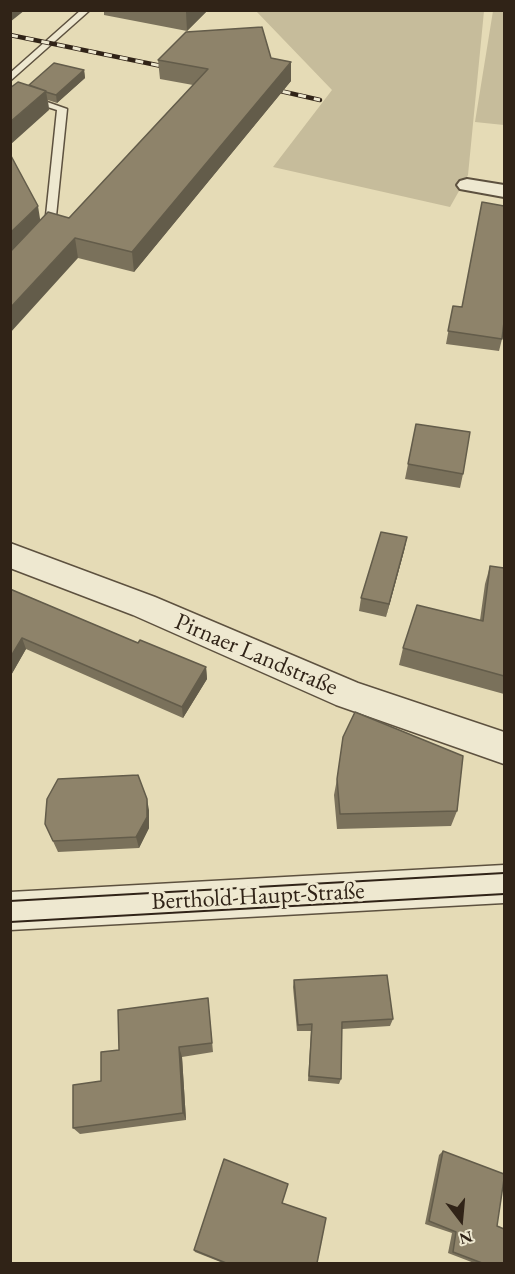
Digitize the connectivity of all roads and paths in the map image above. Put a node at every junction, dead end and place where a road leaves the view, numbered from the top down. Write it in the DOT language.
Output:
graph roads {
  1 [pos="86,10"];
  2 [pos="10,78"];
  3 [pos="10,92"];
  4 [pos="467,185"];
  5 [pos="504,191"];
  6 [pos="42,234"];
  7 [pos="10,555"];
  8 [pos="504,748"];
  9 [pos="504,884"];
  10 [pos="10,911"];
  1 -- 2 [label="lane"];
  3 -- 6 [label="lane"];
  4 -- 5 [label="street"];
  7 -- 8 [label="street, Pirnaer Landstraße"];
  9 -- 10 [label="street, Berthold-Haupt-Straße"];
}
